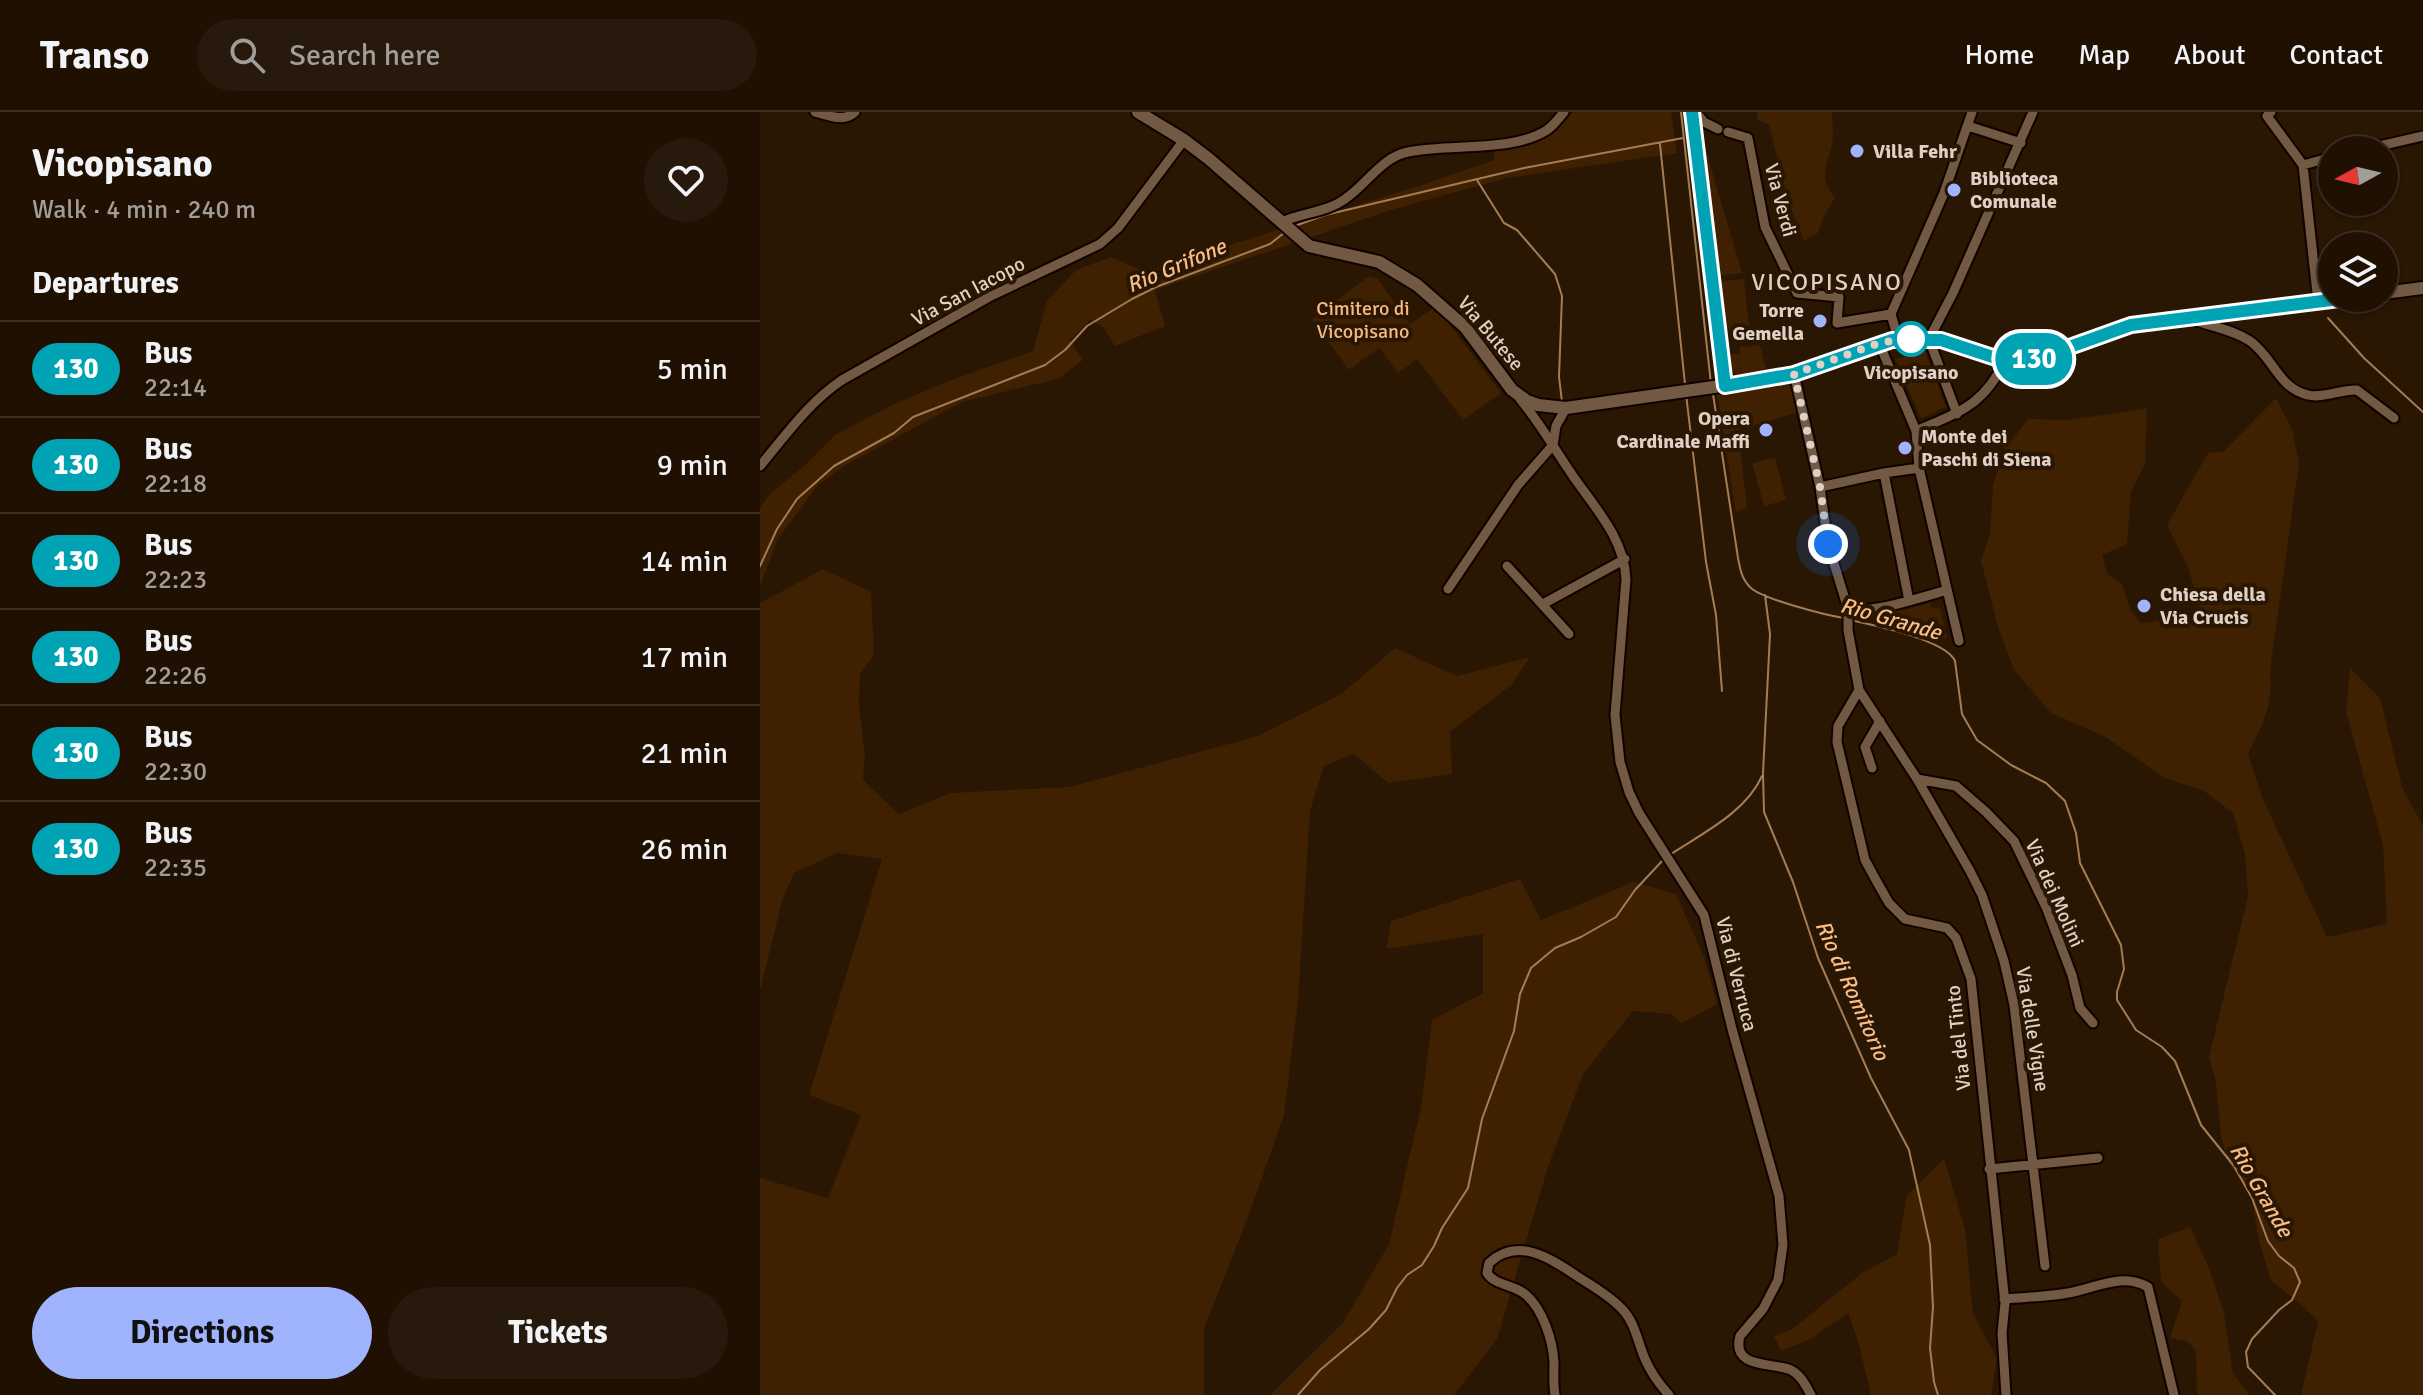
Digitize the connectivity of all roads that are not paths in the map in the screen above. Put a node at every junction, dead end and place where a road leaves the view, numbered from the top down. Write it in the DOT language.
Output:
graph roads {
  1 [pos="815,112"];
  2 [pos="855,112"];
  3 [pos="1138,112"];
  4 [pos="1564,112"];
  5 [pos="1972,112"];
  6 [pos="2033,112"];
  7 [pos="2271,112"];
  8 [pos="1696,114"];
  9 [pos="1968,126"];
  10 [pos="2423,136"];
  11 [pos="1184,140"];
  12 [pos="2398,142"];
  13 [pos="2021,143"];
  14 [pos="2318,161"];
  15 [pos="2303,165"];
  16 [pos="1282,222"];
  17 [pos="2423,288"];
  18 [pos="2398,291"];
  19 [pos="2318,302"];
  20 [pos="1891,314"];
  21 [pos="2188,318"];
  22 [pos="1898,339"];
  23 [pos="1929,339"];
  24 [pos="1879,343"];
  25 [pos="2005,361"];
  26 [pos="1794,374"];
  27 [pos="1703,389"];
  28 [pos="1512,390"];
  29 [pos="1549,407"];
  30 [pos="1566,408"];
  31 [pos="1957,414"];
  32 [pos="2394,418"];
  33 [pos="1540,423"];
  34 [pos="1556,426"];
  35 [pos="1916,431"];
  36 [pos="1553,445"];
  37 [pos="760,466"];
  38 [pos="1919,468"];
  39 [pos="1884,473"];
  40 [pos="1820,487"];
  41 [pos="1625,559"];
  42 [pos="1507,566"];
  43 [pos="1448,589"];
  44 [pos="1947,590"];
  45 [pos="1909,601"];
  46 [pos="1543,604"];
  47 [pos="1848,610"];
  48 [pos="1569,634"];
  49 [pos="1959,641"];
  50 [pos="1859,690"];
  51 [pos="1880,721"];
  52 [pos="1872,768"];
  53 [pos="1917,779"];
  54 [pos="2093,1023"];
  55 [pos="2098,1158"];
  56 [pos="2035,1165"];
  57 [pos="1989,1169"];
  58 [pos="2045,1266"];
  59 [pos="2004,1299"];
  60 [pos="1555,1395"];
  61 [pos="1669,1395"];
  62 [pos="1811,1395"];
  63 [pos="2006,1395"];
  64 [pos="2174,1395"];
  1 -- 2 [label="street"];
  3 -- 11 [label="street, Via Butese"];
  4 -- 16 [label="street"];
  5 -- 9 [label="street"];
  6 -- 13 [label="street"];
  7 -- 15 [label="street"];
  8 -- 20 [label="street, Via Verdi"];
  8 -- 27 [label="street"];
  9 -- 13 [label="street"];
  9 -- 20 [label="street"];
  10 -- 12 [label="street"];
  11 -- 16 [label="street, Via Butese"];
  11 -- 37 [label="street, Via San Iacopo"];
  13 -- 23 [label="street"];
  14 -- 15 [label="street"];
  15 -- 19 [label="street"];
  16 -- 28 [label="street, Via Butese"];
  17 -- 18 [label="street"];
  19 -- 21 [label="street"];
  20 -- 22 [label="street"];
  21 -- 25 [label="street"];
  21 -- 32 [label="street"];
  22 -- 23 [label="street, Via Butese"];
  22 -- 24 [label="street, Via Butese"];
  23 -- 25 [label="street, Via Butese"];
  23 -- 31 [label="street"];
  24 -- 26 [label="street, Via Butese"];
  24 -- 35 [label="street"];
  25 -- 31 [label="street"];
  26 -- 27 [label="street, Via Butese"];
  26 -- 40 [label="street"];
  27 -- 30 [label="street, Via Butese"];
  28 -- 29 [label="street, Via Butese"];
  28 -- 33 [label="street, Via di Verruca"];
  29 -- 30 [label="street, Via Butese"];
  29 -- 33 [label="street"];
  29 -- 34 [label="street"];
  30 -- 34 [label="street"];
  31 -- 35 [label="street"];
  33 -- 36 [label="street, Via di Verruca"];
  34 -- 36 [label="street"];
  35 -- 38 [label="street"];
  36 -- 41 [label="street, Via di Verruca"];
  36 -- 43 [label="street"];
  38 -- 39 [label="street"];
  38 -- 44 [label="street"];
  39 -- 40 [label="street"];
  39 -- 45 [label="street"];
  40 -- 47 [label="street"];
  41 -- 46 [label="street"];
  41 -- 62 [label="street, Via di Verruca"];
  42 -- 46 [label="street"];
  44 -- 45 [label="street"];
  44 -- 49 [label="street"];
  45 -- 47 [label="street"];
  46 -- 48 [label="street"];
  47 -- 50 [label="street"];
  50 -- 51 [label="street, Via delle Vigne"];
  50 -- 57 [label="street, Via del Tinto"];
  51 -- 52 [label="street"];
  51 -- 53 [label="street, Via delle Vigne"];
  53 -- 54 [label="street, Via dei Molini"];
  53 -- 56 [label="street, Via delle Vigne"];
  55 -- 56 [label="street"];
  56 -- 57 [label="street"];
  56 -- 58 [label="street, Via delle Vigne"];
  57 -- 59 [label="street, Via del Tinto"];
  59 -- 63 [label="street, Via del Tinto"];
  59 -- 64 [label="street"];
  60 -- 61 [label="street"];
}
